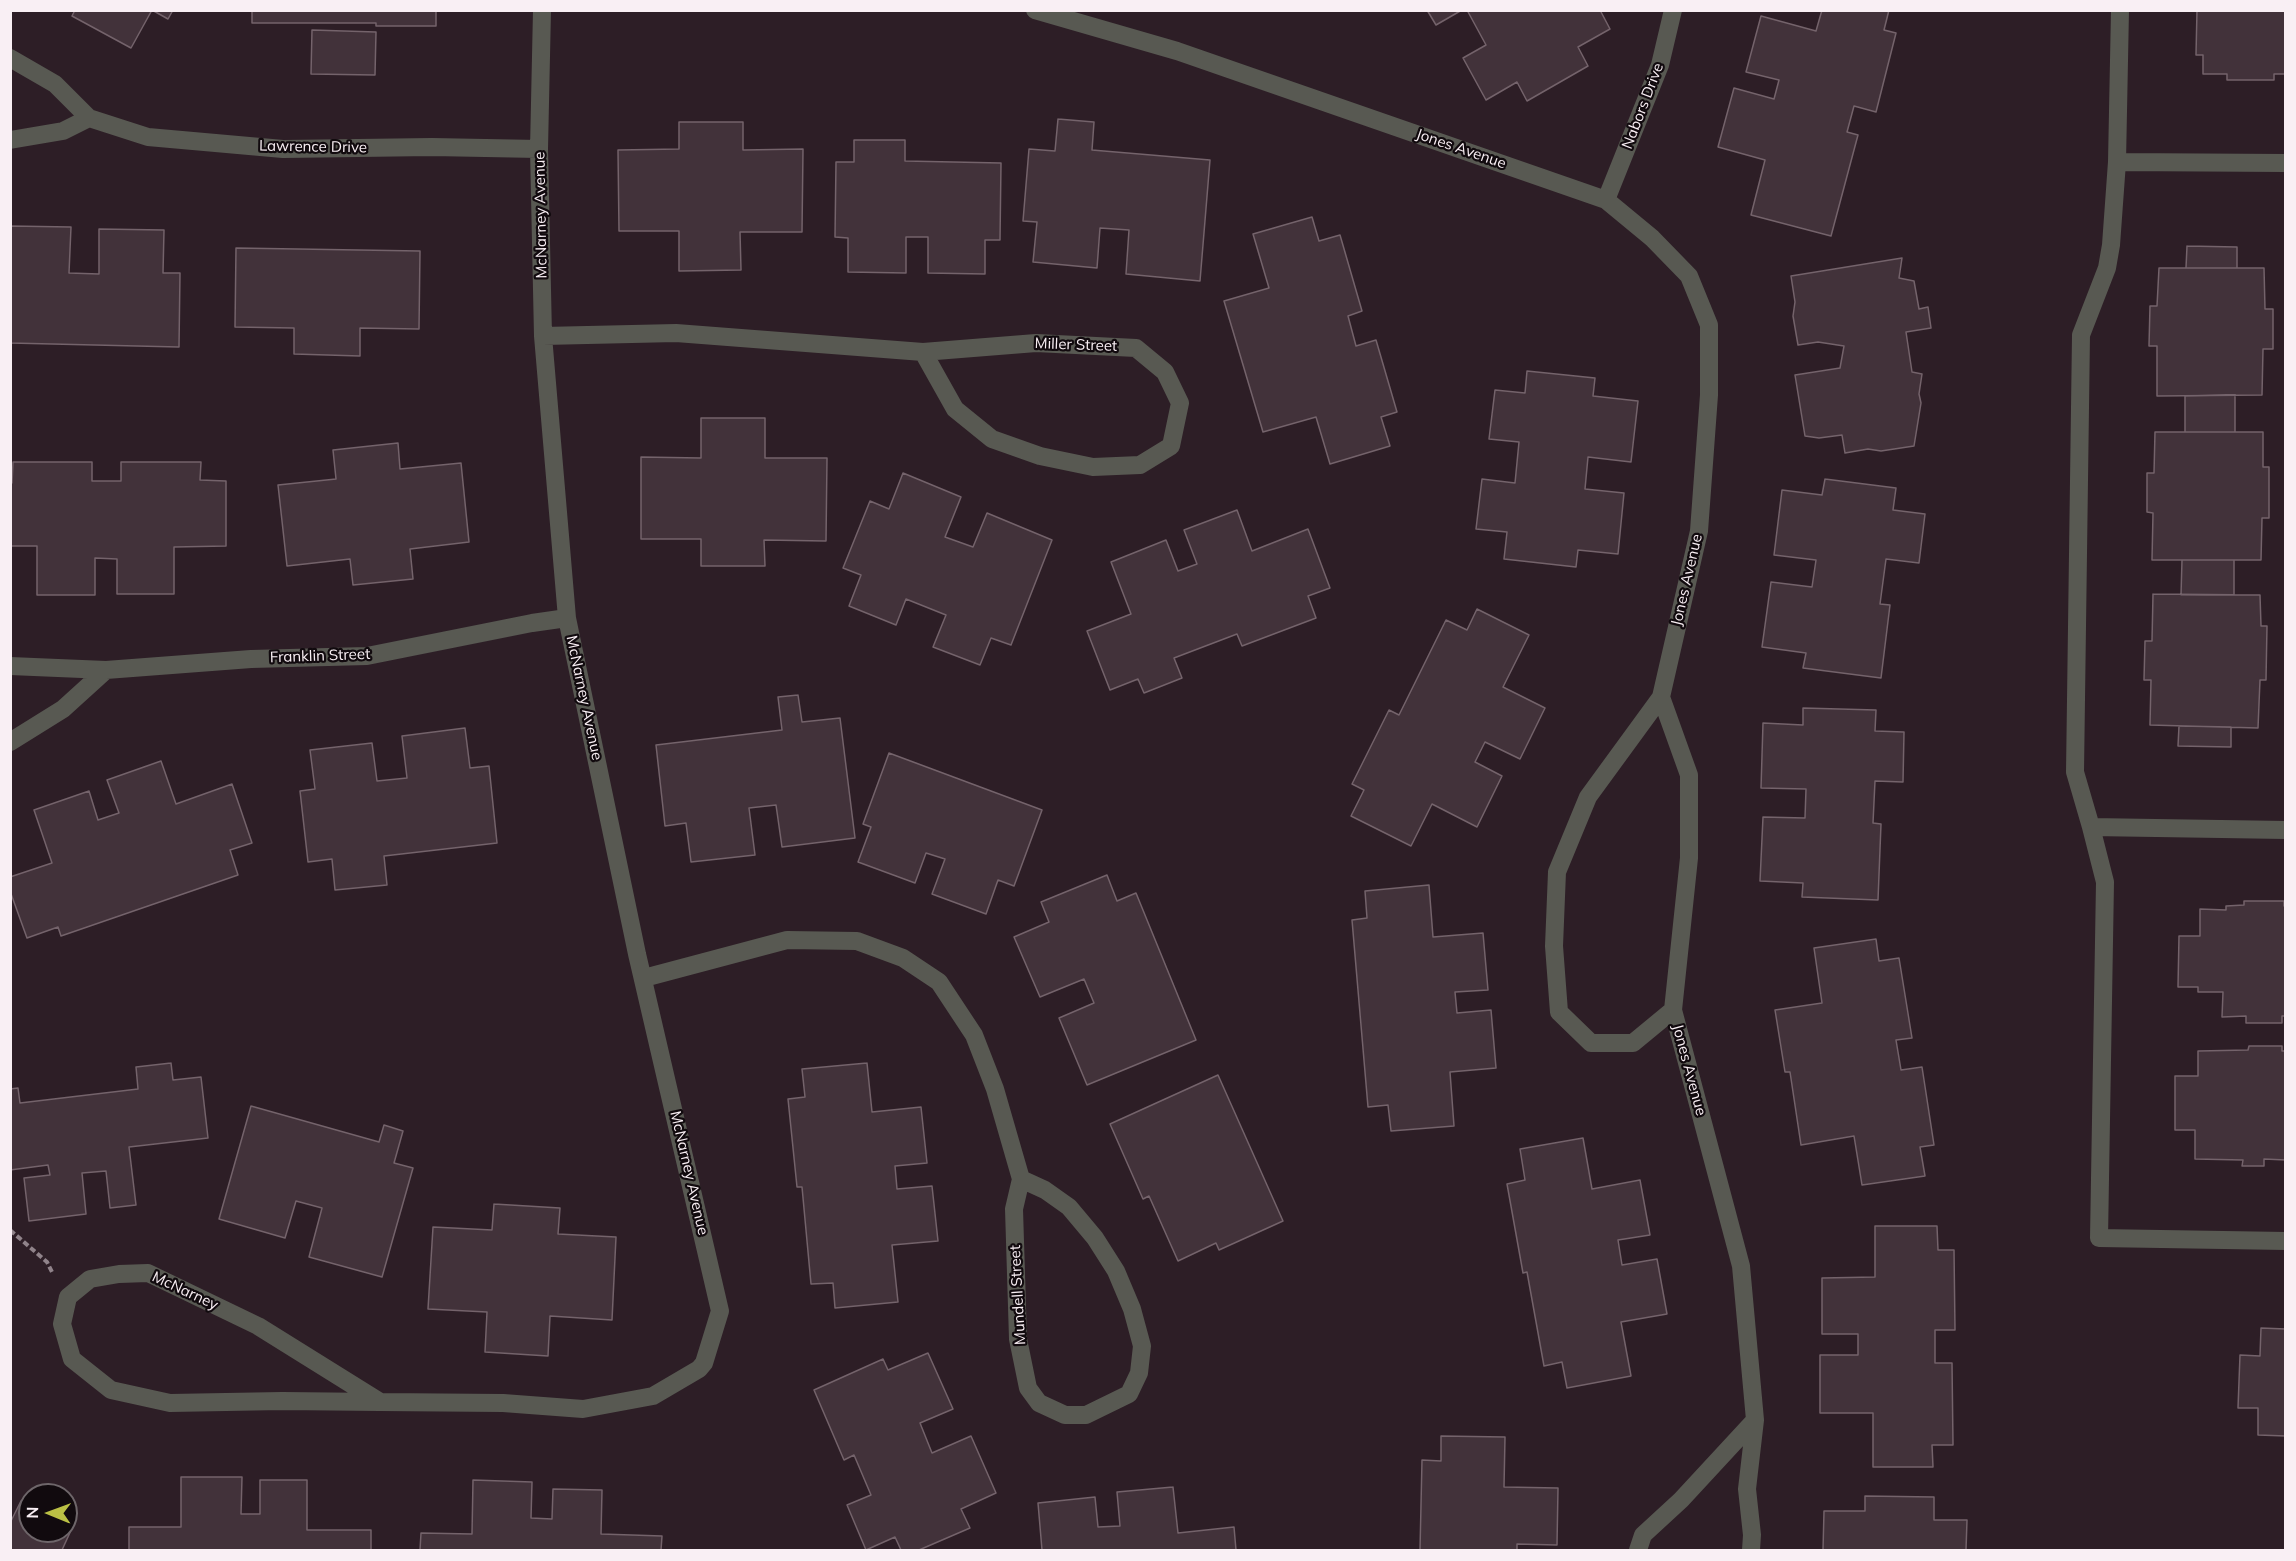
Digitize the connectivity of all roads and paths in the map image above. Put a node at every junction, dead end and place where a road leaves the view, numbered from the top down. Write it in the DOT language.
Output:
graph roads {
  1 [pos="542,10"];
  2 [pos="1035,10"];
  3 [pos="1672,10"];
  4 [pos="2120,10"];
  5 [pos="10,58"];
  6 [pos="89,118"];
  7 [pos="10,140"];
  8 [pos="539,149"];
  9 [pos="2117,162"];
  10 [pos="2286,163"];
  11 [pos="1606,200"];
  12 [pos="543,336"];
  13 [pos="923,352"];
  14 [pos="567,618"];
  15 [pos="10,666"];
  16 [pos="106,670"];
  17 [pos="1661,697"];
  18 [pos="10,742"];
  19 [pos="2091,827"];
  20 [pos="2286,830"];
  21 [pos="644,978"];
  22 [pos="1673,1010"];
  23 [pos="1021,1179"];
  24 [pos="10,1230"];
  25 [pos="2286,1241"];
  26 [pos="68,1297"];
  27 [pos="380,1402"];
  28 [pos="1755,1420"];
  29 [pos="1638,1551"];
  30 [pos="1750,1551"];
  1 -- 8 [label="street, McNarney Avenue"];
  2 -- 11 [label="street, Jones Avenue"];
  3 -- 11 [label="street, Nabors Drive"];
  4 -- 9 [label="street"];
  5 -- 6 [label="street, Lawrence Drive"];
  6 -- 7 [label="street"];
  6 -- 8 [label="street, Lawrence Drive"];
  8 -- 12 [label="street, McNarney Avenue"];
  9 -- 10 [label="street"];
  9 -- 19 [label="street"];
  11 -- 17 [label="street, Jones Avenue"];
  12 -- 13 [label="street, Miller Street"];
  12 -- 14 [label="street, McNarney Avenue"];
  13 -- 13 [label="street, Miller Street"];
  14 -- 16 [label="street, Franklin Street"];
  14 -- 21 [label="street, McNarney Avenue"];
  15 -- 16 [label="street, Franklin Street"];
  16 -- 18 [label="street"];
  17 -- 22 [label="street"];
  17 -- 22 [label="street, Jones Avenue"];
  19 -- 20 [label="street"];
  19 -- 25 [label="street"];
  21 -- 23 [label="street, Mundell Street"];
  21 -- 27 [label="street, McNarney Avenue"];
  22 -- 28 [label="street, Jones Avenue"];
  23 -- 23 [label="street, Mundell Street"];
  24 -- 26 [label="path"];
  26 -- 27 [label="street, McNarney"];
  26 -- 27 [label="street"];
  28 -- 29 [label="street"];
  28 -- 30 [label="street, Jones Avenue"];
}
